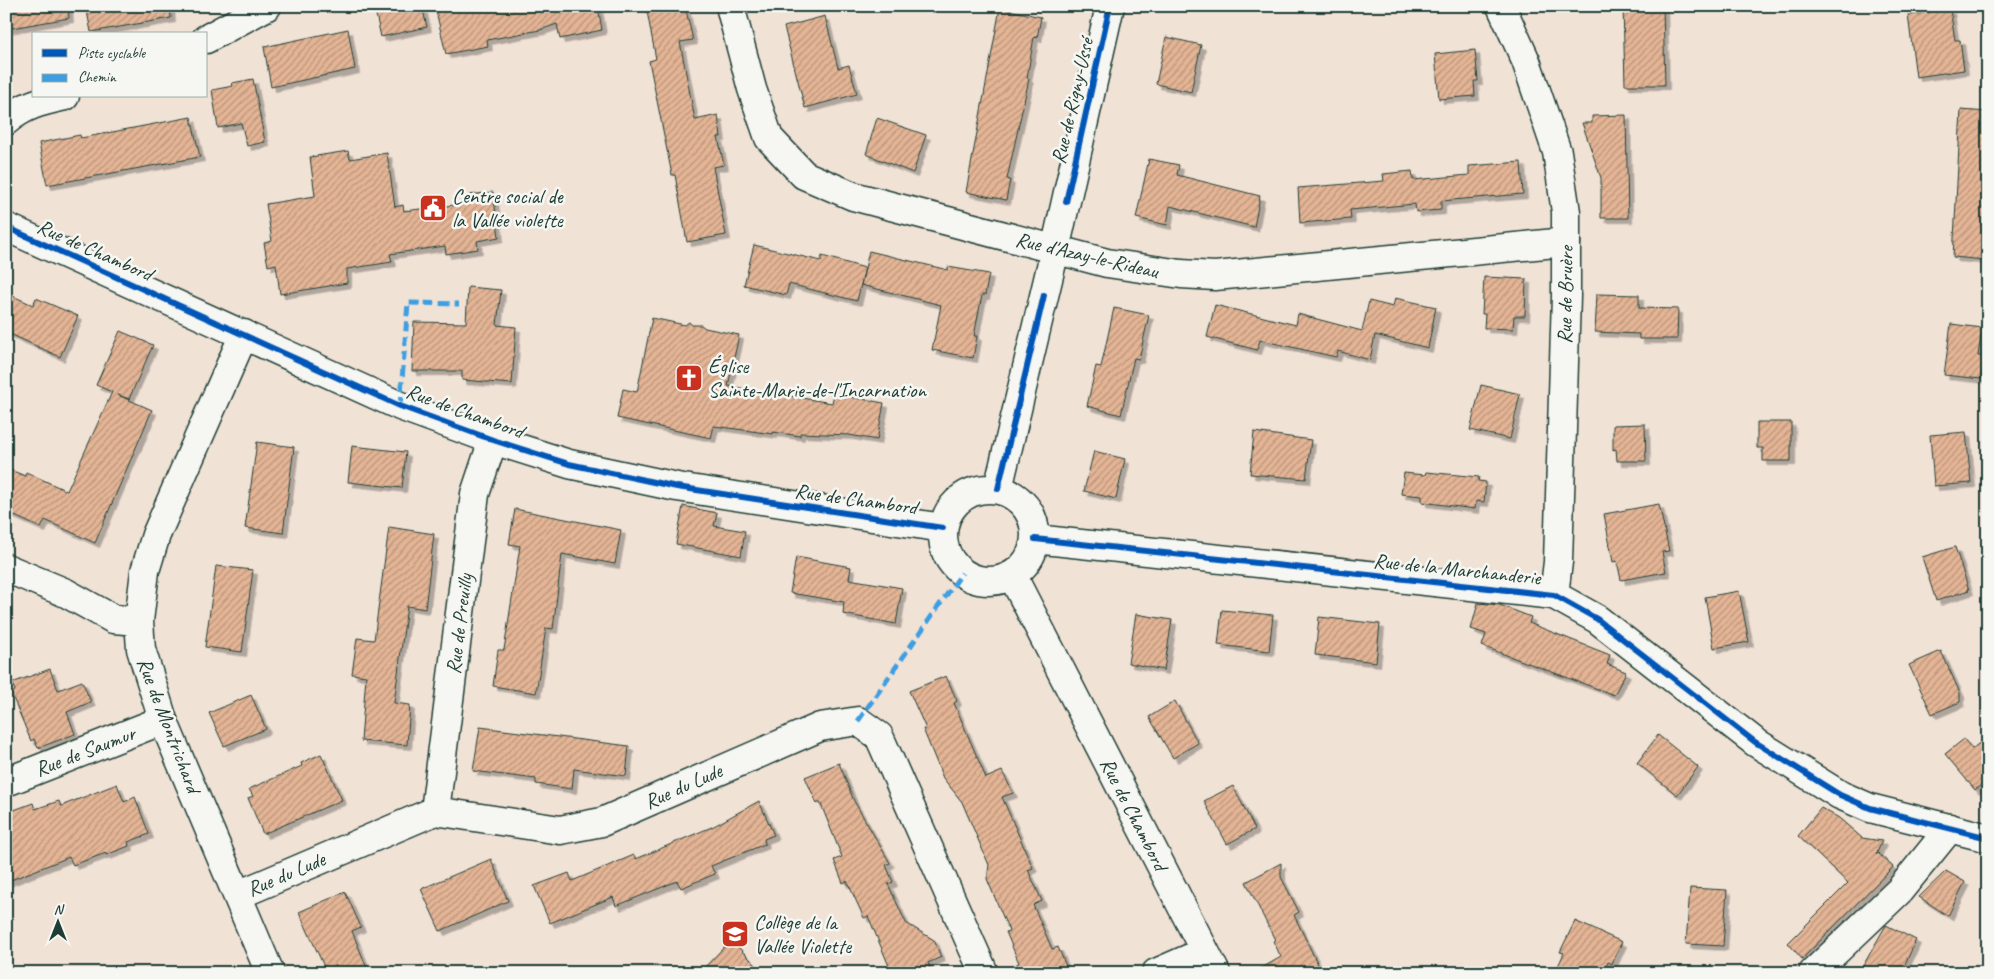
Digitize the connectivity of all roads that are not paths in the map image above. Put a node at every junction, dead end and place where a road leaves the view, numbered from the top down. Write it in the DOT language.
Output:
graph roads {
  1 [pos="267,6"];
  2 [pos="730,6"];
  3 [pos="1110,6"];
  4 [pos="1505,8"];
  5 [pos="208,38"];
  6 [pos="56,98"];
  7 [pos="6,121"];
  8 [pos="6,228"];
  9 [pos="1566,242"];
  10 [pos="1055,250"];
  11 [pos="244,334"];
  12 [pos="493,440"];
  13 [pos="998,489"];
  14 [pos="942,528"];
  15 [pos="1035,539"];
  16 [pos="6,568"];
  17 [pos="1012,575"];
  18 [pos="1554,596"];
  19 [pos="139,621"];
  20 [pos="164,720"];
  21 [pos="6,782"];
  22 [pos="435,811"];
  23 [pos="1950,828"];
  24 [pos="1988,838"];
  25 [pos="238,895"];
  26 [pos="1210,962"];
  27 [pos="270,973"];
  28 [pos="984,973"];
  29 [pos="1156,973"];
  30 [pos="1813,973"];
  1 -- 5 [label="street"];
  2 -- 10 [label="street, Rue d'Azay-le-Rideau"];
  3 -- 10 [label="street, Rue de Rigny-Ussé"];
  4 -- 9 [label="street, Rue de Bruère"];
  6 -- 7 [label="street"];
  8 -- 11 [label="street, Rue de Chambord"];
  9 -- 10 [label="street, Rue d'Azay-le-Rideau"];
  9 -- 18 [label="street, Rue de Bruère"];
  10 -- 13 [label="street, Rue de Rigny-Ussé"];
  11 -- 12 [label="street, Rue de Chambord"];
  11 -- 19 [label="street, Rue de Montrichard"];
  12 -- 14 [label="street, Rue de Chambord"];
  12 -- 22 [label="street, Rue de Preuilly"];
  13 -- 14 [label="street"];
  13 -- 15 [label="street"];
  14 -- 17 [label="street"];
  15 -- 17 [label="street"];
  15 -- 18 [label="street, Rue de la Marchanderie"];
  16 -- 19 [label="street"];
  17 -- 26 [label="street, Rue de Chambord"];
  18 -- 23 [label="street, Rue de la Marchanderie"];
  19 -- 20 [label="street, Rue de Montrichard"];
  20 -- 21 [label="street, Rue de Saumur"];
  20 -- 25 [label="street, Rue de Montrichard"];
  22 -- 25 [label="street, Rue du Lude"];
  22 -- 28 [label="street, Rue du Lude"];
  23 -- 24 [label="street, Rue de la Marchanderie"];
  23 -- 30 [label="street"];
  25 -- 27 [label="street, Rue de Montrichard"];
  26 -- 29 [label="street"];
}
